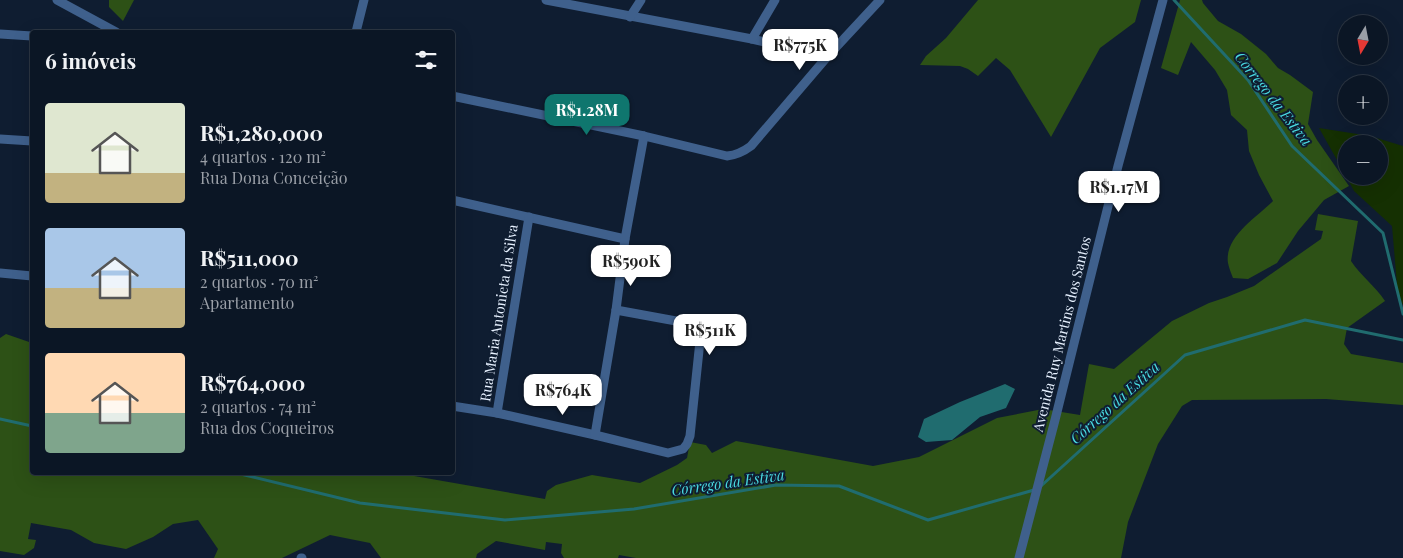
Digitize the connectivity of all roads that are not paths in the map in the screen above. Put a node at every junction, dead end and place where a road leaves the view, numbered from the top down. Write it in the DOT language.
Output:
graph roads {
  1 [pos="57,0"];
  2 [pos="364,0"];
  3 [pos="546,0"];
  4 [pos="641,0"];
  5 [pos="775,0"];
  6 [pos="880,0"];
  7 [pos="1163,0"];
  8 [pos="630,16"];
  9 [pos="112,30"];
  10 [pos="356,30"];
  11 [pos="0,34"];
  12 [pos="30,36"];
  13 [pos="752,39"];
  14 [pos="827,57"];
  15 [pos="455,97"];
  16 [pos="644,136"];
  17 [pos="0,139"];
  18 [pos="30,141"];
  19 [pos="455,201"];
  20 [pos="529,217"];
  21 [pos="625,239"];
  22 [pos="0,273"];
  23 [pos="30,276"];
  24 [pos="616,310"];
  25 [pos="455,406"];
  26 [pos="497,413"];
  27 [pos="595,435"];
  28 [pos="1019,558"];
  1 -- 9 [label="street"];
  2 -- 10 [label="street"];
  3 -- 8 [label="street"];
  4 -- 8 [label="street"];
  5 -- 13 [label="street"];
  6 -- 14 [label="street"];
  7 -- 28 [label="street, Avenida Ruy Martins dos Santos"];
  8 -- 13 [label="street"];
  11 -- 12 [label="street"];
  13 -- 14 [label="street"];
  14 -- 16 [label="street"];
  15 -- 16 [label="street"];
  16 -- 21 [label="street"];
  17 -- 18 [label="street"];
  19 -- 20 [label="street"];
  20 -- 21 [label="street"];
  20 -- 26 [label="street, Rua Maria Antonieta da Silva"];
  21 -- 24 [label="street"];
  22 -- 23 [label="street"];
  24 -- 27 [label="street"];
  24 -- 27 [label="street"];
  25 -- 26 [label="street"];
  26 -- 27 [label="street"];
}
